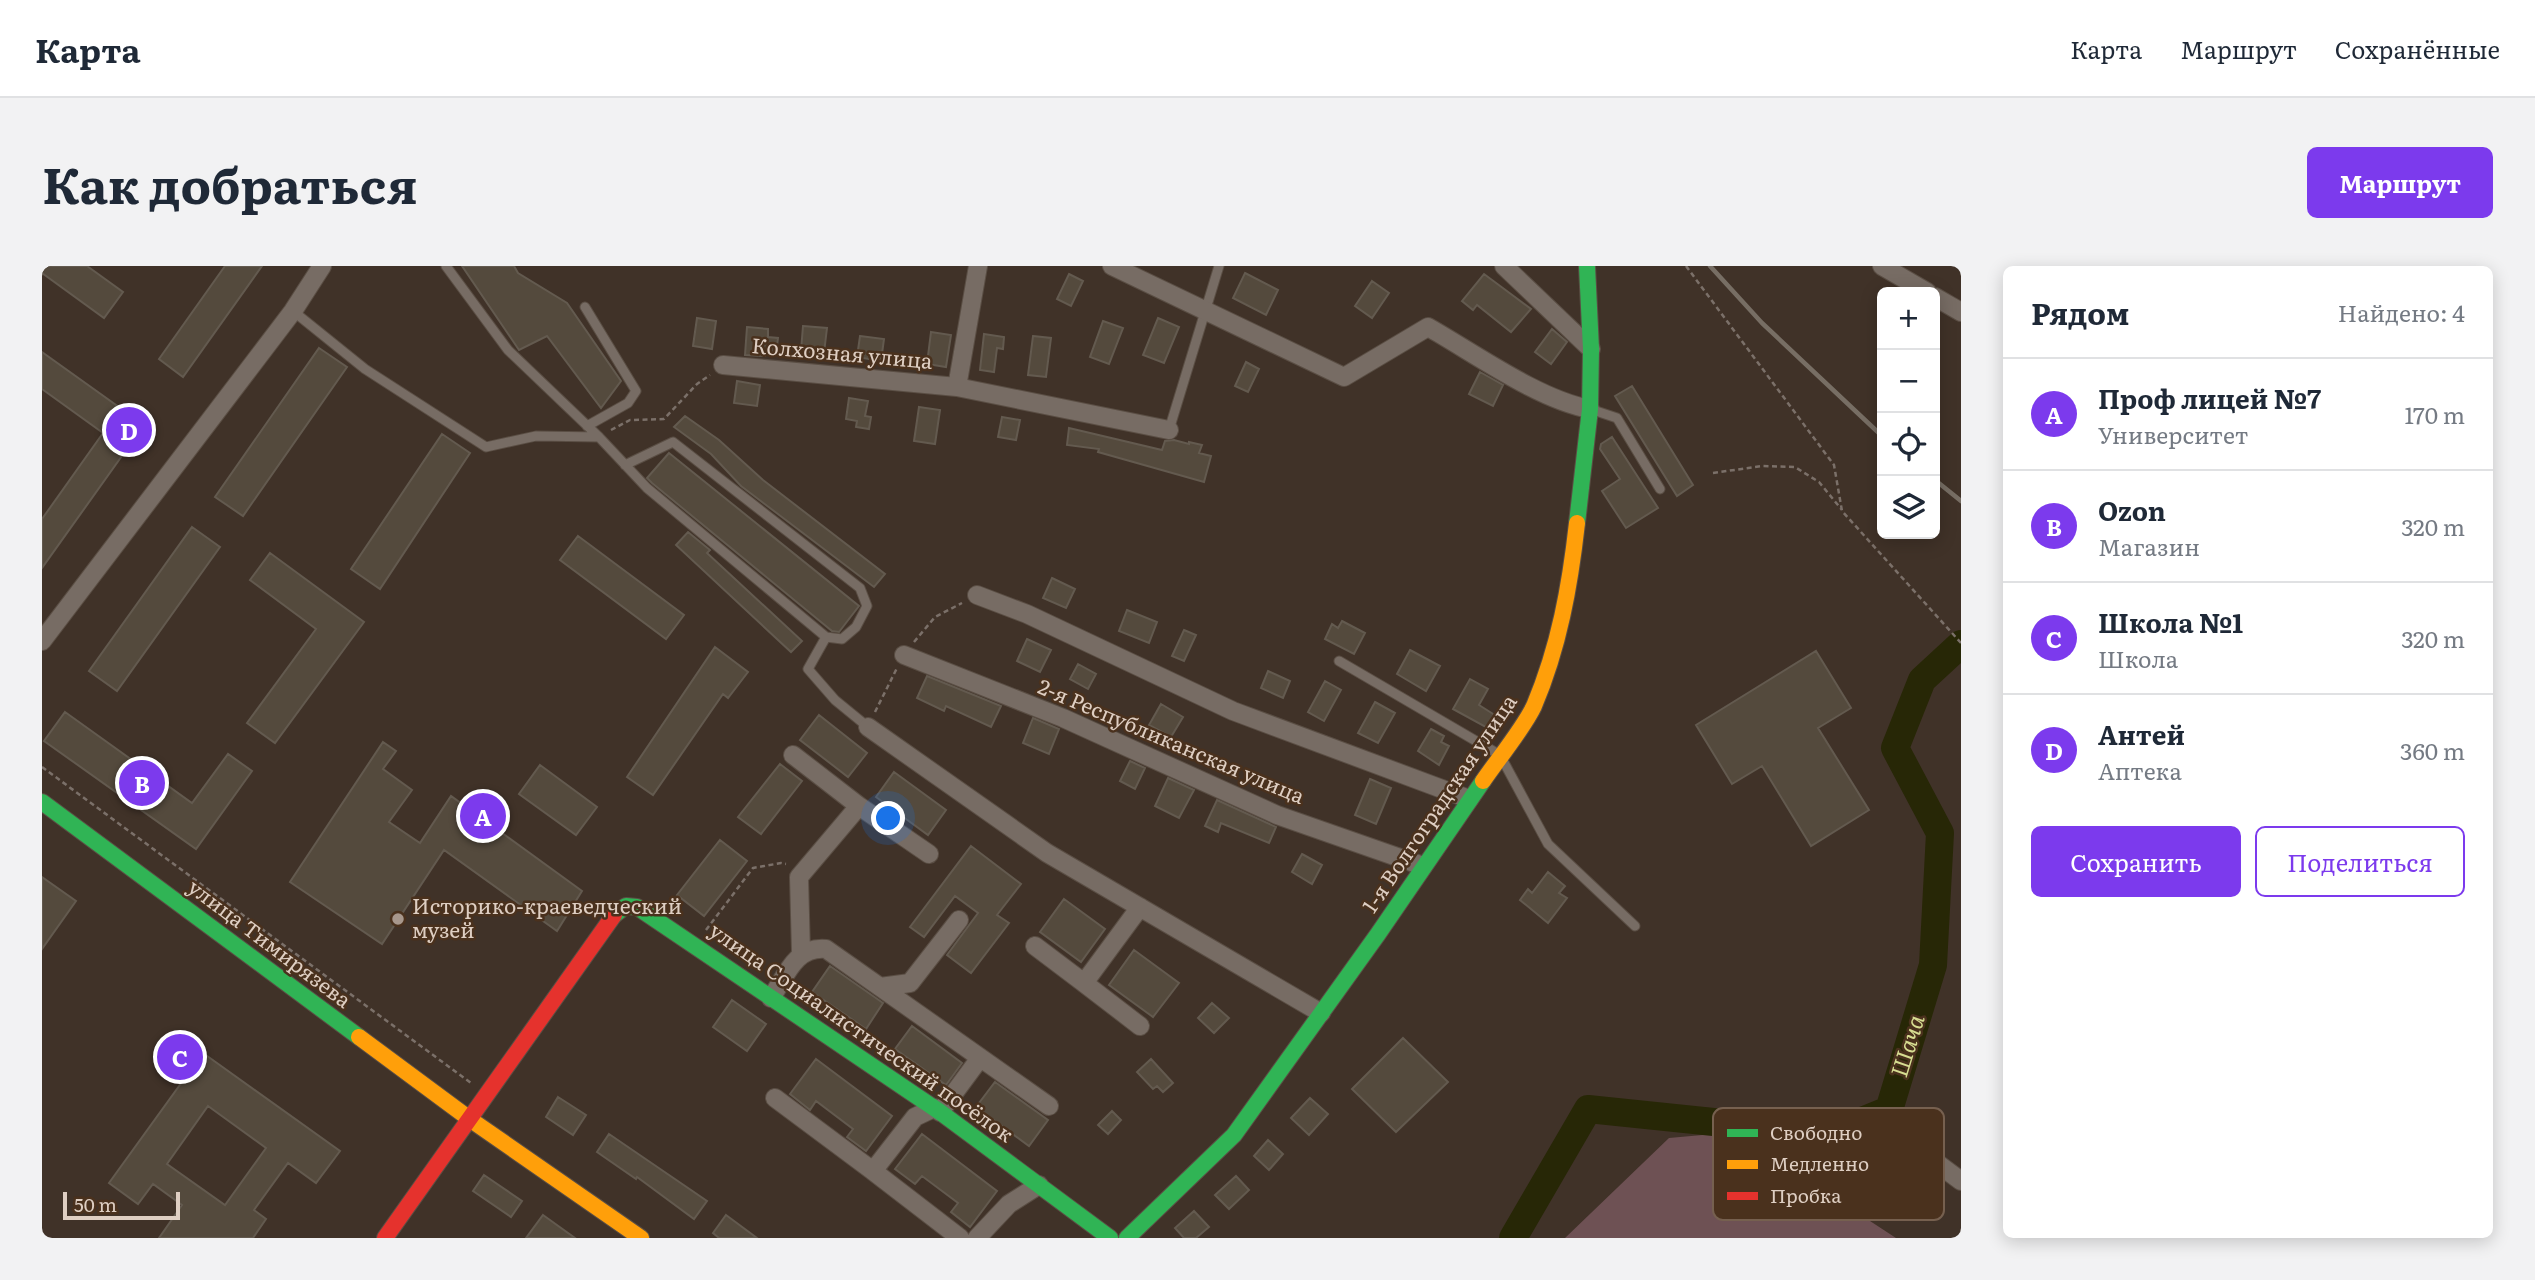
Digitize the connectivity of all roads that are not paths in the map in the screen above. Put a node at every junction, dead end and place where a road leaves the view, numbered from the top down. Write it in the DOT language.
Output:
graph roads {
  1 [pos="322,266"];
  2 [pos="446,266"];
  3 [pos="978,266"];
  4 [pos="1112,266"];
  5 [pos="1219,266"];
  6 [pos="1504,266"];
  7 [pos="1587,266"];
  8 [pos="1882,266"];
  9 [pos="1918,287"];
  10 [pos="1940,300"];
  11 [pos="585,307"];
  12 [pos="293,311"];
  13 [pos="1207,311"];
  14 [pos="1961,312"];
  15 [pos="1591,349"];
  16 [pos="723,365"];
  17 [pos="957,387"];
  18 [pos="1590,409"];
  19 [pos="587,426"];
  20 [pos="1169,430"];
  21 [pos="599,438"];
  22 [pos="625,466"];
  23 [pos="1660,489"];
  24 [pos="978,595"];
  25 [pos="826,637"];
  26 [pos="42,641"];
  27 [pos="904,655"];
  28 [pos="1339,661"];
  29 [pos="868,727"];
  30 [pos="793,755"];
  31 [pos="1500,755"];
  32 [pos="1469,799"];
  33 [pos="42,802"];
  34 [pos="859,806"];
  35 [pos="929,854"];
  36 [pos="1423,866"];
  37 [pos="1140,907"];
  38 [pos="959,920"];
  39 [pos="1635,926"];
  40 [pos="1035,946"];
  41 [pos="801,953"];
  42 [pos="1084,983"];
  43 [pos="880,987"];
  44 [pos="771,998"];
  45 [pos="1321,1013"];
  46 [pos="1140,1026"];
  47 [pos="980,1058"];
  48 [pos="775,1098"];
  49 [pos="1049,1106"];
  50 [pos="937,1110"];
  51 [pos="471,1120"];
  52 [pos="1944,1168"];
  53 [pos="873,1171"];
  54 [pos="1961,1181"];
  55 [pos="1039,1185"];
  56 [pos="385,1238"];
  57 [pos="641,1238"];
  58 [pos="960,1238"];
  59 [pos="976,1238"];
  60 [pos="1110,1238"];
  61 [pos="1127,1238"];
  1 -- 12 [label="street"];
  2 -- 19 [label="lane"];
  3 -- 17 [label="street"];
  4 -- 13 [label="street"];
  5 -- 13 [label="lane"];
  6 -- 15 [label="street"];
  7 -- 15 [label="street, 1-я Волгоградская улица"];
  8 -- 9 [label="street"];
  10 -- 14 [label="street"];
  11 -- 19 [label="lane"];
  12 -- 21 [label="lane"];
  12 -- 26 [label="street"];
  13 -- 18 [label="street"];
  13 -- 20 [label="lane"];
  15 -- 18 [label="street, 1-я Волгоградская улица"];
  16 -- 17 [label="street, Колхозная улица"];
  17 -- 20 [label="street, Колхозная улица"];
  18 -- 23 [label="lane"];
  18 -- 31 [label="street, 1-я Волгоградская улица"];
  19 -- 21 [label="lane"];
  21 -- 22 [label="lane"];
  22 -- 25 [label="lane"];
  22 -- 25 [label="lane"];
  24 -- 32 [label="street"];
  25 -- 29 [label="lane"];
  27 -- 36 [label="street, 2-я Республиканская улица"];
  28 -- 31 [label="lane"];
  29 -- 37 [label="street"];
  30 -- 34 [label="street"];
  31 -- 32 [label="street, 1-я Волгоградская улица"];
  31 -- 39 [label="lane"];
  32 -- 36 [label="street, 1-я Волгоградская улица"];
  33 -- 51 [label="street, улица Тимирязева"];
  34 -- 35 [label="street"];
  34 -- 41 [label="street"];
  36 -- 45 [label="street, 1-я Волгоградская улица"];
  37 -- 42 [label="street"];
  37 -- 45 [label="street"];
  38 -- 43 [label="street"];
  40 -- 42 [label="street"];
  41 -- 43 [label="street"];
  41 -- 44 [label="street"];
  42 -- 46 [label="street"];
  43 -- 47 [label="street"];
  44 -- 50 [label="street, улица Социалистический посёлок"];
  44 -- 51 [label="street, улица Социалистический посёлок"];
  45 -- 61 [label="street, 1-я Волгоградская улица"];
  47 -- 49 [label="street"];
  47 -- 50 [label="street"];
  48 -- 53 [label="street"];
  50 -- 53 [label="street"];
  50 -- 55 [label="street, улица Социалистический посёлок"];
  51 -- 56 [label="street, улица Социалистический посёлок"];
  51 -- 57 [label="street"];
  52 -- 54 [label="street"];
  53 -- 58 [label="street"];
  55 -- 59 [label="street"];
  55 -- 60 [label="street, улица Социалистический посёлок"];
}
